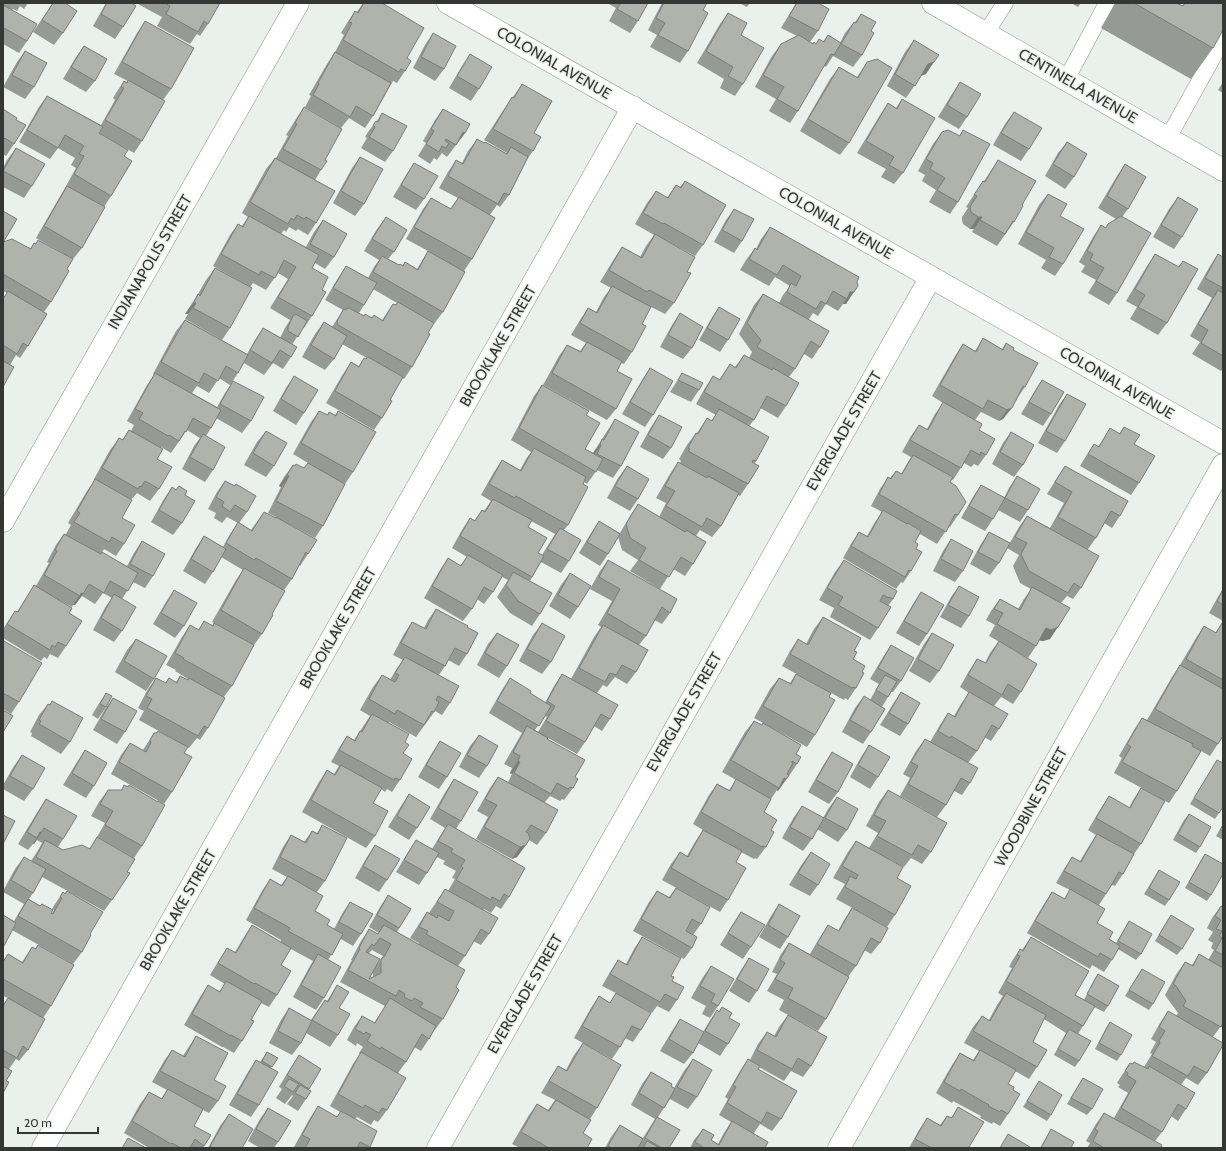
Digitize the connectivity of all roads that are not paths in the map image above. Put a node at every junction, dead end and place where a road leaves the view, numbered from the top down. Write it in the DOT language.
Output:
graph roads {
  1 [pos="298,3"];
  2 [pos="448,3"];
  3 [pos="933,3"];
  4 [pos="1005,3"];
  5 [pos="1107,3"];
  6 [pos="986,33"];
  7 [pos="1223,39"];
  8 [pos="1066,80"];
  9 [pos="633,108"];
  10 [pos="1168,138"];
  11 [pos="1223,170"];
  12 [pos="931,277"];
  13 [pos="1223,443"];
  14 [pos="1223,466"];
  15 [pos="3,521"];
  16 [pos="42,1148"];
  17 [pos="438,1148"];
  18 [pos="839,1148"];
  1 -- 15 [label="street, INDIANAPOLIS STREET"];
  2 -- 9 [label="street, COLONIAL AVENUE"];
  3 -- 6 [label="street, CENTINELA AVENUE"];
  4 -- 6 [label="lane"];
  5 -- 8 [label="lane"];
  6 -- 8 [label="street, CENTINELA AVENUE"];
  7 -- 10 [label="lane"];
  8 -- 10 [label="street, CENTINELA AVENUE"];
  9 -- 12 [label="street, COLONIAL AVENUE"];
  9 -- 16 [label="street, BROOKLAKE STREET"];
  10 -- 11 [label="street, CENTINELA AVENUE"];
  12 -- 13 [label="street, COLONIAL AVENUE"];
  12 -- 17 [label="street, EVERGLADE STREET"];
  14 -- 18 [label="street, WOODBINE STREET"];
}
